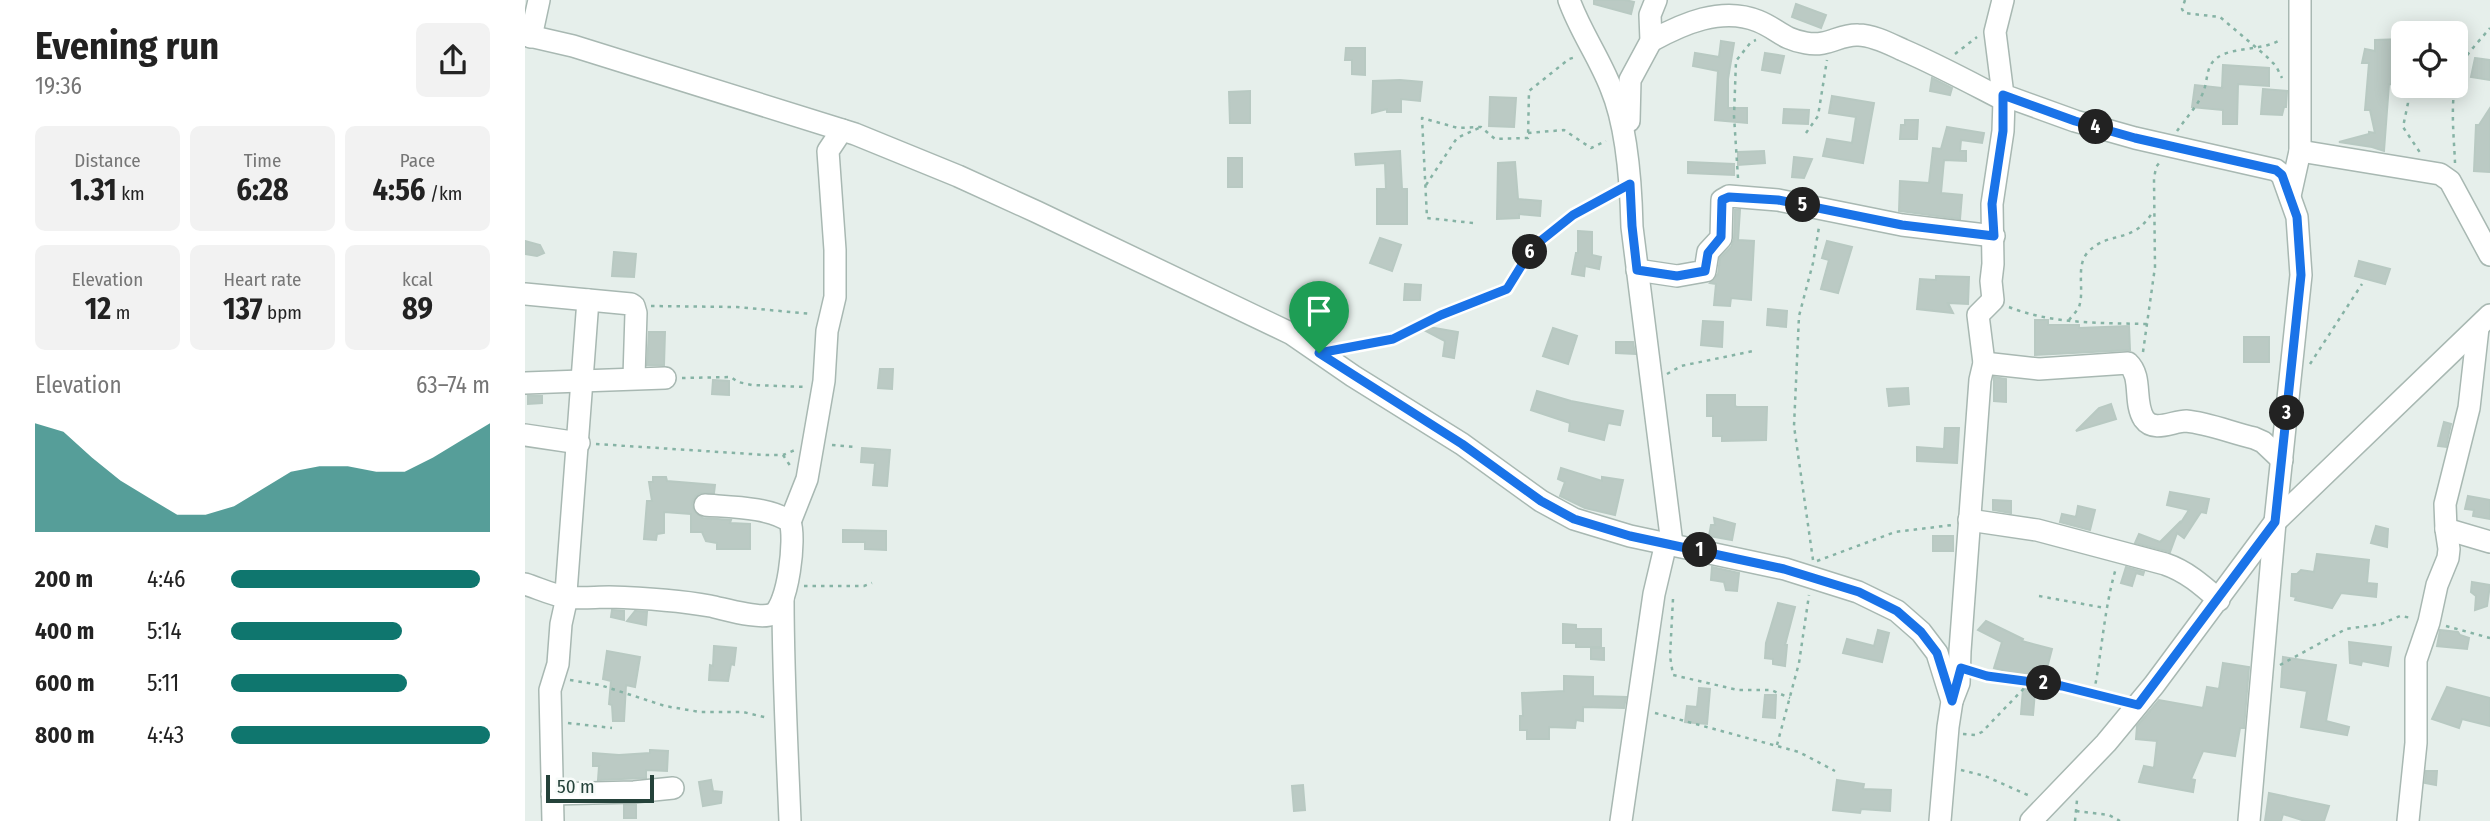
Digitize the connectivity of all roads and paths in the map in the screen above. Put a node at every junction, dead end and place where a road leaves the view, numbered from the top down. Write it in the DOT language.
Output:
graph roads {
  1 [pos="539,0"];
  2 [pos="1569,0"];
  3 [pos="1656,0"];
  4 [pos="2003,0"];
  5 [pos="2185,0"];
  6 [pos="2300,0"];
  7 [pos="1703,9"];
  8 [pos="2300,28"];
  9 [pos="2490,28"];
  10 [pos="1775,30"];
  11 [pos="528,36"];
  12 [pos="1979,36"];
  13 [pos="1651,41"];
  14 [pos="1835,41"];
  15 [pos="2255,48"];
  16 [pos="1593,52"];
  17 [pos="1932,63"];
  18 [pos="2286,86"];
  19 [pos="2003,98"];
  20 [pos="2407,98"];
  21 [pos="1481,127"];
  22 [pos="842,130"];
  23 [pos="1528,133"];
  24 [pos="1806,133"];
  25 [pos="1622,134"];
  26 [pos="2169,145"];
  27 [pos="2300,151"];
  28 [pos="2440,174"];
  29 [pos="1630,182"];
  30 [pos="1426,185"];
  31 [pos="2457,195"];
  32 [pos="2290,196"];
  33 [pos="1741,197"];
  34 [pos="2155,209"];
  35 [pos="1821,210"];
  36 [pos="1473,223"];
  37 [pos="1994,236"];
  38 [pos="2490,255"];
  39 [pos="1637,270"];
  40 [pos="2362,284"];
  41 [pos="525,294"];
  42 [pos="588,300"];
  43 [pos="1993,300"];
  44 [pos="634,306"];
  45 [pos="832,313"];
  46 [pos="2069,320"];
  47 [pos="2484,321"];
  48 [pos="2147,324"];
  49 [pos="1753,351"];
  50 [pos="1319,353"];
  51 [pos="1984,363"];
  52 [pos="2308,366"];
  53 [pos="634,377"];
  54 [pos="665,378"];
  55 [pos="583,380"];
  56 [pos="2136,380"];
  57 [pos="525,383"];
  58 [pos="1651,387"];
  59 [pos="823,388"];
  60 [pos="525,435"];
  61 [pos="813,439"];
  62 [pos="579,443"];
  63 [pos="855,447"];
  64 [pos="2282,460"];
  65 [pos="705,505"];
  66 [pos="1969,520"];
  67 [pos="790,522"];
  68 [pos="2275,522"];
  69 [pos="2446,529"];
  70 [pos="2490,542"];
  71 [pos="1669,544"];
  72 [pos="2121,552"];
  73 [pos="1812,578"];
  74 [pos="872,583"];
  75 [pos="525,584"];
  76 [pos="1673,594"];
  77 [pos="2039,596"];
  78 [pos="566,597"];
  79 [pos="783,599"];
  80 [pos="2218,600"];
  81 [pos="2105,608"];
  82 [pos="2429,622"];
  83 [pos="2490,638"];
  84 [pos="1961,668"];
  85 [pos="2262,677"];
  86 [pos="552,678"];
  87 [pos="2031,681"];
  88 [pos="2094,693"];
  89 [pos="1790,698"];
  90 [pos="1952,701"];
  91 [pos="2138,705"];
  92 [pos="1639,709"];
  93 [pos="551,722"];
  94 [pos="787,722"];
  95 [pos="1948,727"];
  96 [pos="613,728"];
  97 [pos="1777,746"];
  98 [pos="1945,766"];
  99 [pos="1835,771"];
  100 [pos="673,788"];
  101 [pos="552,794"];
  102 [pos="2047,803"];
  103 [pos="2076,811"];
  104 [pos="553,821"];
  105 [pos="790,821"];
  106 [pos="1621,821"];
  107 [pos="1940,821"];
  108 [pos="2031,821"];
  109 [pos="2120,821"];
  110 [pos="2249,821"];
  111 [pos="2408,821"];
  1 -- 11 [label="street"];
  2 -- 16 [label="street"];
  3 -- 13 [label="street"];
  4 -- 19 [label="street"];
  5 -- 15 [label="path"];
  6 -- 8 [label="street"];
  7 -- 10 [label="street"];
  7 -- 13 [label="street"];
  8 -- 15 [label="path"];
  8 -- 27 [label="street"];
  9 -- 31 [label="path"];
  10 -- 14 [label="street"];
  10 -- 33 [label="path"];
  11 -- 22 [label="street"];
  12 -- 17 [label="path"];
  13 -- 29 [label="street"];
  14 -- 17 [label="street"];
  14 -- 24 [label="path"];
  15 -- 18 [label="path"];
  15 -- 26 [label="path"];
  16 -- 23 [label="path"];
  16 -- 25 [label="street"];
  17 -- 19 [label="street"];
  19 -- 26 [label="street"];
  19 -- 37 [label="street"];
  20 -- 28 [label="path"];
  21 -- 23 [label="path"];
  21 -- 30 [label="path"];
  21 -- 30 [label="path"];
  22 -- 45 [label="street"];
  22 -- 50 [label="street"];
  23 -- 25 [label="path"];
  25 -- 29 [label="street"];
  26 -- 32 [label="street"];
  26 -- 34 [label="path"];
  27 -- 28 [label="street"];
  27 -- 32 [label="street"];
  28 -- 31 [label="street"];
  29 -- 39 [label="street"];
  29 -- 50 [label="path"];
  30 -- 36 [label="path"];
  31 -- 38 [label="street"];
  32 -- 64 [label="street"];
  33 -- 35 [label="street"];
  33 -- 39 [label="street"];
  34 -- 46 [label="path"];
  34 -- 48 [label="path"];
  35 -- 37 [label="street"];
  35 -- 66 [label="path"];
  37 -- 43 [label="street"];
  39 -- 58 [label="street"];
  40 -- 52 [label="path"];
  41 -- 42 [label="street"];
  42 -- 44 [label="street"];
  42 -- 55 [label="street"];
  43 -- 46 [label="path"];
  43 -- 51 [label="street"];
  44 -- 45 [label="path"];
  44 -- 53 [label="street"];
  45 -- 59 [label="street"];
  46 -- 48 [label="path"];
  47 -- 68 [label="street"];
  47 -- 69 [label="street"];
  48 -- 56 [label="path"];
  49 -- 58 [label="path"];
  50 -- 71 [label="street"];
  51 -- 56 [label="street"];
  51 -- 66 [label="street"];
  53 -- 54 [label="street"];
  53 -- 55 [label="street"];
  54 -- 59 [label="path"];
  55 -- 57 [label="street"];
  55 -- 62 [label="street"];
  56 -- 64 [label="street"];
  58 -- 71 [label="street"];
  59 -- 61 [label="street"];
  60 -- 62 [label="street"];
  61 -- 62 [label="path"];
  61 -- 63 [label="path"];
  61 -- 67 [label="street"];
  62 -- 78 [label="street"];
  64 -- 68 [label="street"];
  65 -- 67 [label="street"];
  66 -- 72 [label="street"];
  66 -- 84 [label="street"];
  67 -- 79 [label="street"];
  68 -- 80 [label="street"];
  68 -- 85 [label="street"];
  69 -- 70 [label="street"];
  69 -- 82 [label="street"];
  71 -- 73 [label="street"];
  71 -- 92 [label="street"];
  72 -- 80 [label="street"];
  72 -- 81 [label="path"];
  73 -- 89 [label="path"];
  73 -- 90 [label="street"];
  74 -- 79 [label="path"];
  75 -- 78 [label="street"];
  76 -- 89 [label="path"];
  77 -- 81 [label="path"];
  78 -- 79 [label="street"];
  78 -- 86 [label="street"];
  79 -- 94 [label="street"];
  80 -- 91 [label="street"];
  81 -- 88 [label="path"];
  82 -- 83 [label="path"];
  82 -- 85 [label="path"];
  82 -- 111 [label="street"];
  84 -- 87 [label="path"];
  84 -- 90 [label="street"];
  85 -- 110 [label="street"];
  86 -- 93 [label="street"];
  86 -- 94 [label="path"];
  87 -- 88 [label="path"];
  87 -- 95 [label="path"];
  88 -- 91 [label="path"];
  89 -- 97 [label="path"];
  90 -- 95 [label="street"];
  91 -- 102 [label="street"];
  92 -- 97 [label="path"];
  92 -- 106 [label="street"];
  93 -- 96 [label="path"];
  93 -- 101 [label="street"];
  94 -- 105 [label="street"];
  95 -- 98 [label="street"];
  97 -- 99 [label="path"];
  98 -- 102 [label="path"];
  98 -- 107 [label="street"];
  100 -- 101 [label="street"];
  101 -- 104 [label="street"];
  102 -- 108 [label="street"];
  103 -- 109 [label="path"];
}
